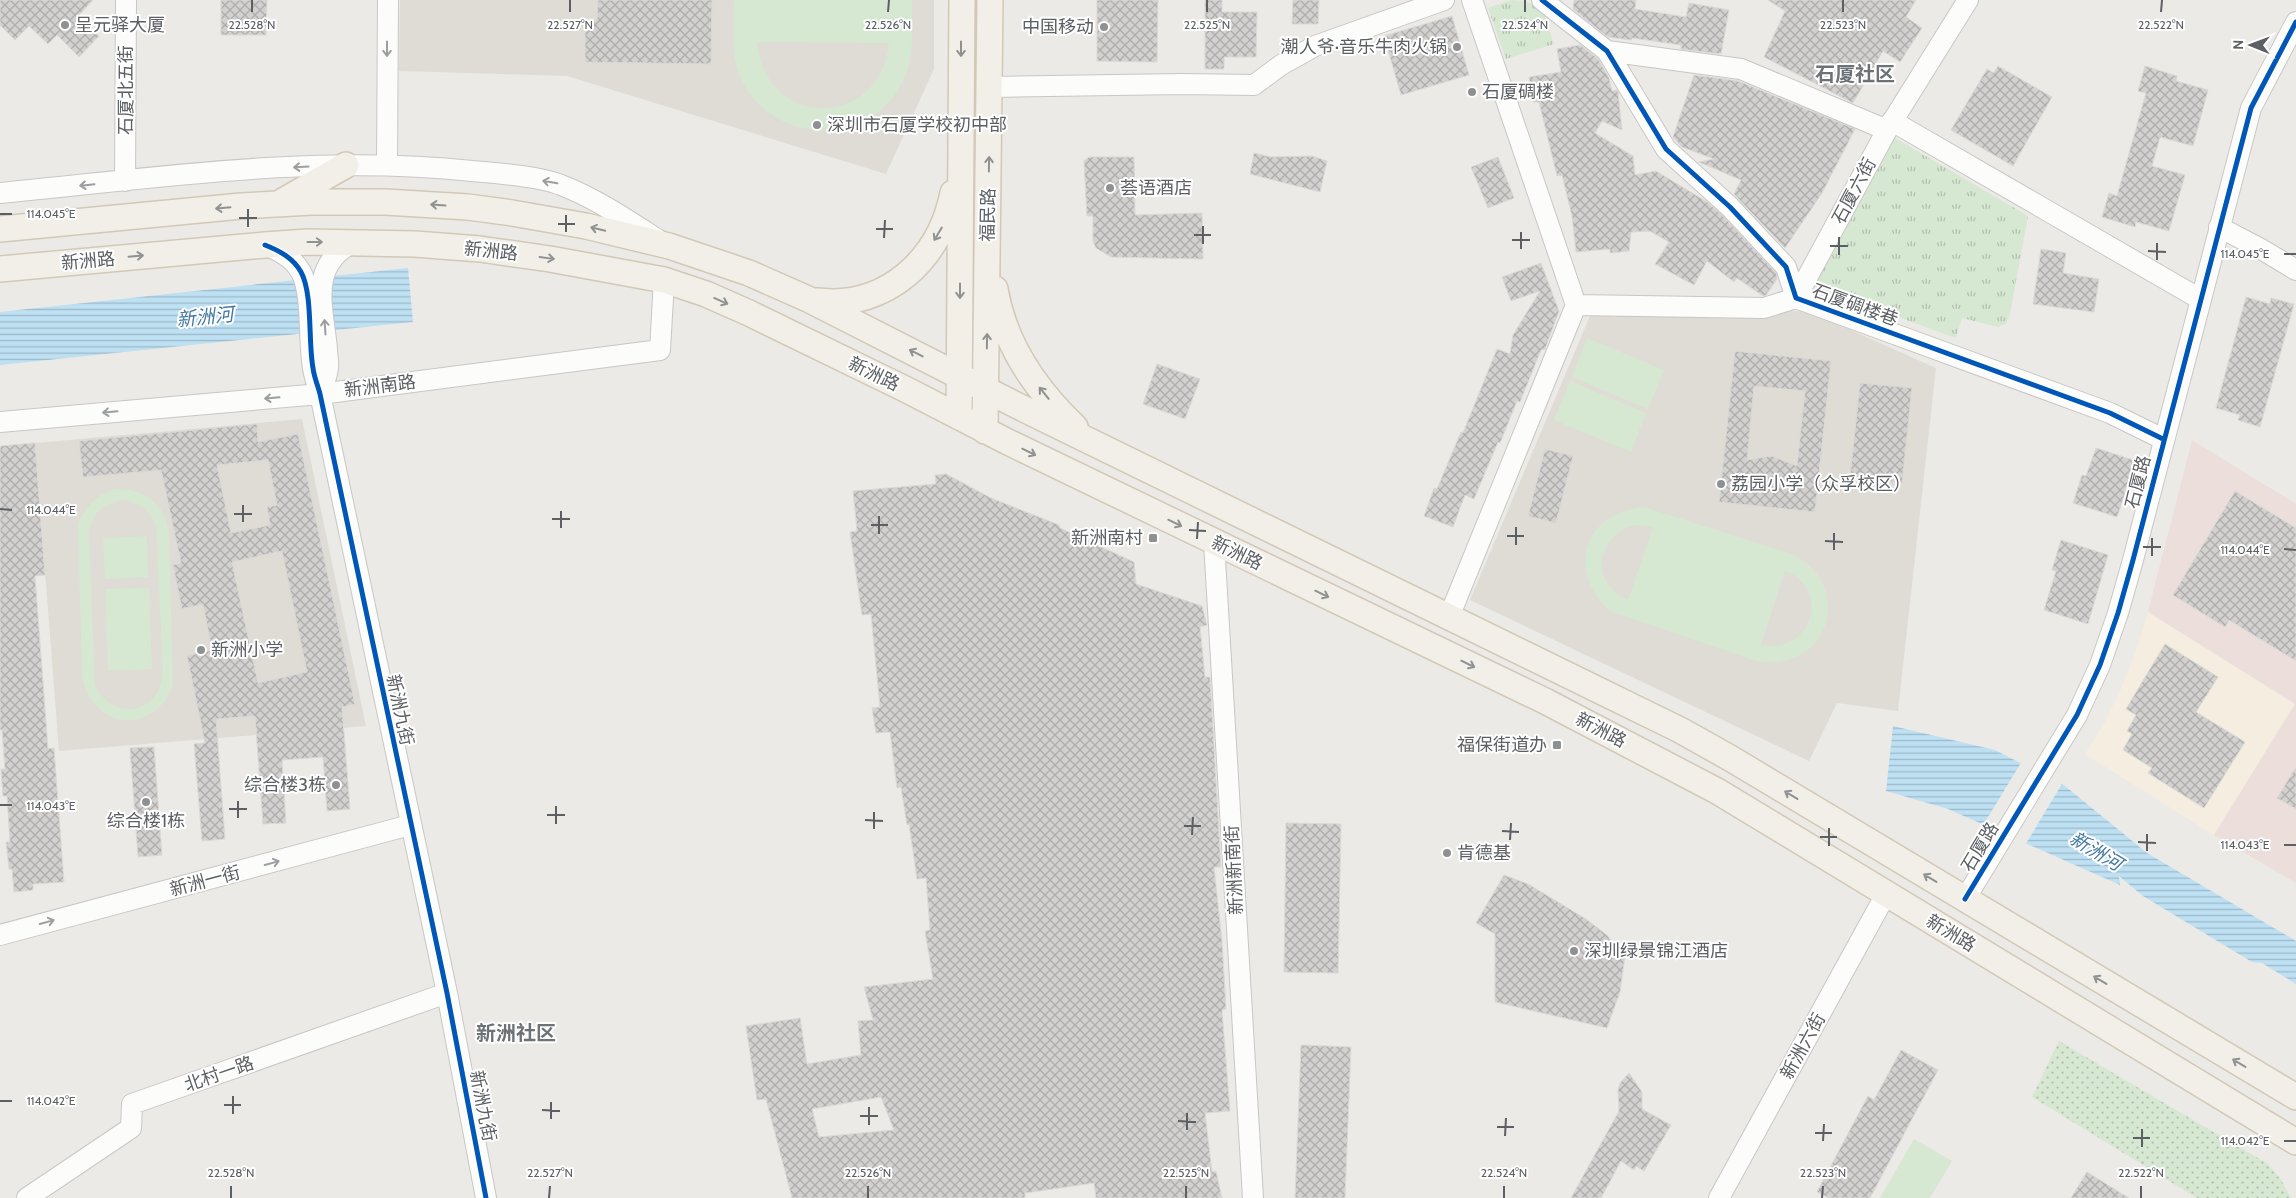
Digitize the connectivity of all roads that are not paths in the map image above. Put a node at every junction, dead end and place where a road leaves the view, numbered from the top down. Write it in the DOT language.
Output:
graph roads {
  1 [pos="126,0"];
  2 [pos="388,0"];
  3 [pos="962,0"];
  4 [pos="990,0"];
  5 [pos="1444,0"];
  6 [pos="1542,0"];
  7 [pos="1968,0"];
  8 [pos="1479,2"];
  9 [pos="2296,22"];
  10 [pos="1607,51"];
  11 [pos="991,87"];
  12 [pos="1890,125"];
  13 [pos="961,154"];
  14 [pos="346,165"];
  15 [pos="387,165"];
  16 [pos="125,181"];
  17 [pos="0,193"];
  18 [pos="278,204"];
  19 [pos="2219,227"];
  20 [pos="0,229"];
  21 [pos="354,242"];
  22 [pos="265,245"];
  23 [pos="669,246"];
  24 [pos="987,247"];
  25 [pos="695,255"];
  26 [pos="0,269"];
  27 [pos="2296,270"];
  28 [pos="674,284"];
  29 [pos="314,288"];
  30 [pos="1796,298"];
  31 [pos="2200,299"];
  32 [pos="810,300"];
  33 [pos="1576,305"];
  34 [pos="959,375"];
  35 [pos="986,390"];
  36 [pos="320,394"];
  37 [pos="959,416"];
  38 [pos="0,422"];
  39 [pos="985,431"];
  40 [pos="2163,439"];
  41 [pos="1090,441"];
  42 [pos="1214,542"];
  43 [pos="1449,617"];
  44 [pos="410,825"];
  45 [pos="1886,894"];
  46 [pos="1966,900"];
  47 [pos="0,935"];
  48 [pos="447,993"];
  49 [pos="2272,1082"];
  50 [pos="2296,1092"];
  51 [pos="2296,1097"];
  52 [pos="2275,1129"];
  53 [pos="2296,1142"];
  54 [pos="2296,1157"];
  55 [pos="27,1198"];
  56 [pos="486,1198"];
  57 [pos="1254,1198"];
  58 [pos="1719,1198"];
  1 -- 16 [label="street, 石厦北五街"];
  2 -- 15 [label="street, one-way"];
  3 -- 13 [label="main road, 福民路, one-way"];
  4 -- 11 [label="main road, 福民路"];
  5 -- 11 [label="street"];
  6 -- 10 [label="street, 石厦碉楼巷"];
  7 -- 12 [label="street, 石厦六街"];
  8 -- 33 [label="street"];
  9 -- 19 [label="street, 石厦路"];
  10 -- 12 [label="street"];
  10 -- 30 [label="street, 石厦碉楼巷"];
  24 -- 11 [label="main road, 福民路, one-way"];
  12 -- 30 [label="street, 石厦六街"];
  12 -- 31 [label="street"];
  13 -- 32 [label="main road, one-way"];
  13 -- 34 [label="main road, 福民路, one-way"];
  14 -- 15 [label="street"];
  14 -- 16 [label="street, one-way"];
  14 -- 18 [label="main road"];
  23 -- 15 [label="street, one-way"];
  16 -- 17 [label="street, one-way"];
  18 -- 20 [label="main road, 新洲路, one-way"];
  23 -- 18 [label="main road, 新洲路, one-way"];
  19 -- 27 [label="street"];
  19 -- 31 [label="street, 石厦路"];
  22 -- 21 [label="main road, 新洲路, one-way"];
  21 -- 28 [label="main road, 新洲路, one-way"];
  21 -- 29 [label="street, 新洲九街"];
  26 -- 22 [label="main road, 新洲路, one-way"];
  22 -- 29 [label="street, 新洲九街"];
  23 -- 25 [label="main road, 新洲路"];
  35 -- 24 [label="main road, 福民路, one-way"];
  41 -- 24 [label="main road, one-way"];
  25 -- 28 [label="main road"];
  25 -- 32 [label="main road, 新洲路"];
  28 -- 36 [label="street, 新洲南路"];
  28 -- 37 [label="main road, 新洲路, one-way"];
  29 -- 36 [label="street, 新洲九街"];
  30 -- 33 [label="street"];
  30 -- 40 [label="street, 石厦碉楼巷"];
  31 -- 40 [label="street, 石厦路"];
  34 -- 32 [label="main road, 新洲路, one-way"];
  33 -- 43 [label="street"];
  34 -- 35 [label="main road, 新洲路"];
  34 -- 37 [label="main road, 福民路"];
  35 -- 39 [label="main road, 福民路"];
  35 -- 41 [label="main road, 新洲路"];
  36 -- 38 [label="street, 新洲南路, one-way"];
  36 -- 44 [label="street, 新洲九街"];
  37 -- 39 [label="main road, 新洲路"];
  39 -- 42 [label="main road, 新洲路, one-way"];
  40 -- 46 [label="street, 石厦路"];
  41 -- 43 [label="main road, 新洲路"];
  42 -- 45 [label="main road, 新洲路, one-way"];
  42 -- 57 [label="street, 新洲新南街"];
  46 -- 43 [label="main road, 新洲路, one-way"];
  47 -- 44 [label="street, 新洲一街, one-way"];
  44 -- 48 [label="street, 新洲九街"];
  45 -- 52 [label="main road, 新洲路"];
  45 -- 58 [label="street, 新洲六街"];
  49 -- 46 [label="main road, 新洲路, one-way"];
  48 -- 55 [label="street, 北村一路"];
  48 -- 56 [label="street, 新洲九街"];
  49 -- 50 [label="main road"];
  49 -- 51 [label="main road, 新洲路"];
  52 -- 53 [label="main road, 新洲路"];
  52 -- 54 [label="main road"];
}
